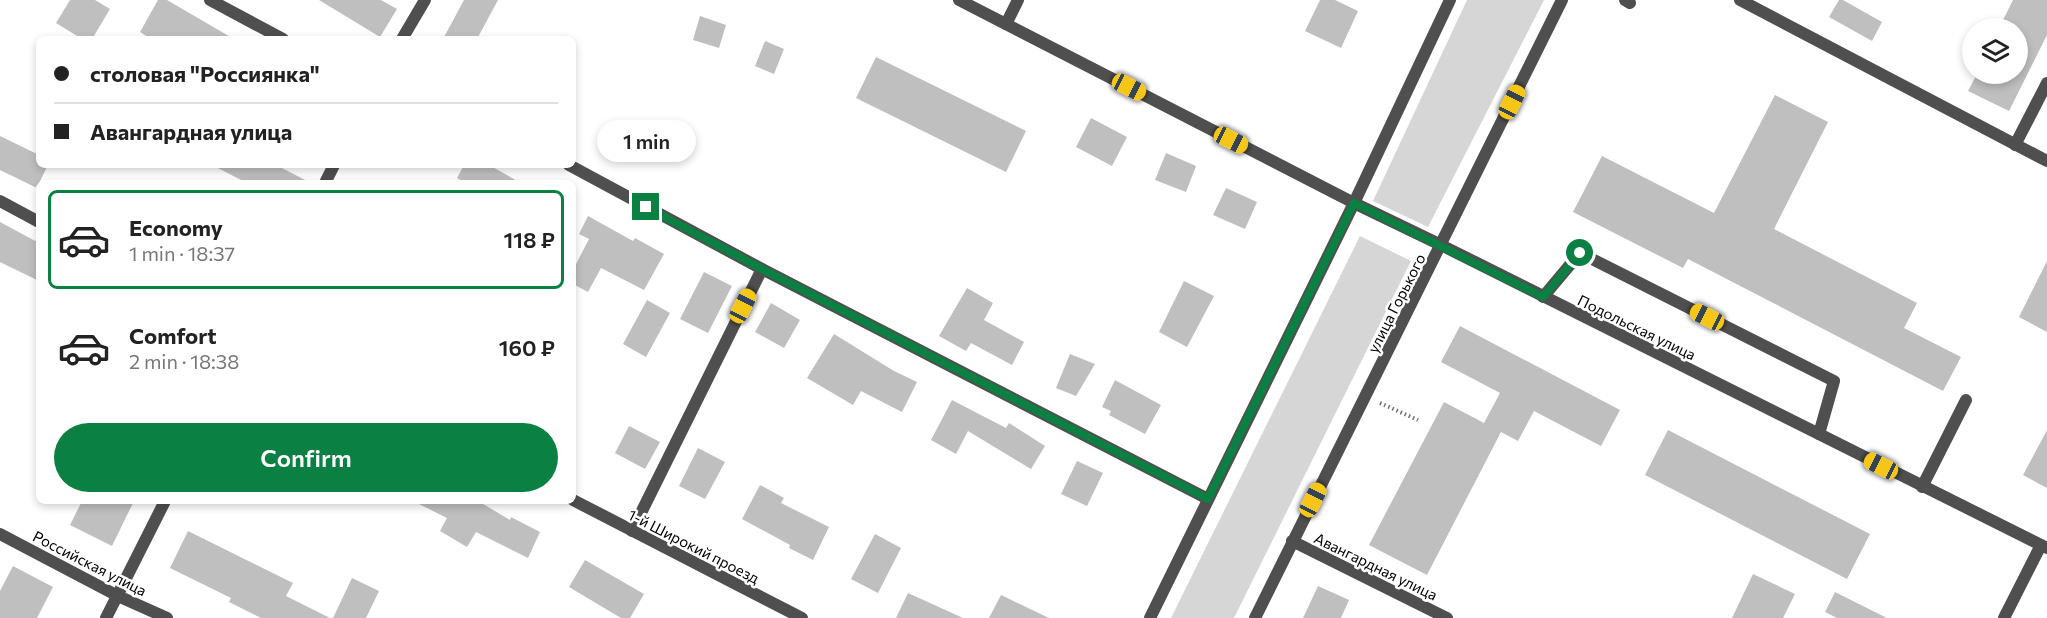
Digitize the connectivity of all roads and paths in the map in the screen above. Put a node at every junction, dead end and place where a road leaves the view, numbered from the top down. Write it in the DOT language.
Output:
graph roads {
  1 [pos="210,0"];
  2 [pos="425,0"];
  3 [pos="959,0"];
  4 [pos="1017,0"];
  5 [pos="1450,0"];
  6 [pos="1562,0"];
  7 [pos="1740,0"];
  8 [pos="1006,24"];
  9 [pos="277,36"];
  10 [pos="404,36"];
  11 [pos="2047,83"];
  12 [pos="2015,146"];
  13 [pos="2047,161"];
  14 [pos="575,168"];
  15 [pos="0,201"];
  16 [pos="1354,203"];
  17 [pos="36,220"];
  18 [pos="1441,245"];
  19 [pos="762,269"];
  20 [pos="1543,297"];
  21 [pos="1366,396"];
  22 [pos="1965,400"];
  23 [pos="1419,420"];
  24 [pos="1819,434"];
  25 [pos="1922,487"];
  26 [pos="1208,499"];
  27 [pos="576,502"];
  28 [pos="164,504"];
  29 [pos="632,531"];
  30 [pos="0,535"];
  31 [pos="1292,542"];
  32 [pos="2044,547"];
  33 [pos="118,596"];
  34 [pos="106,618"];
  35 [pos="167,618"];
  36 [pos="802,618"];
  37 [pos="1150,618"];
  38 [pos="1255,618"];
  39 [pos="1447,618"];
  40 [pos="2004,618"];
  1 -- 9 [label="street"];
  2 -- 10 [label="street"];
  3 -- 8 [label="street, Подольская улица"];
  4 -- 8 [label="street"];
  5 -- 16 [label="street"];
  6 -- 18 [label="street, улица Горького"];
  7 -- 12 [label="street"];
  8 -- 16 [label="street, Подольская улица"];
  11 -- 12 [label="street"];
  12 -- 13 [label="street"];
  14 -- 19 [label="street"];
  15 -- 17 [label="street"];
  16 -- 18 [label="street, Подольская улица"];
  16 -- 26 [label="street"];
  18 -- 20 [label="street, Подольская улица"];
  18 -- 21 [label="street, улица Горького"];
  19 -- 26 [label="street"];
  19 -- 29 [label="street"];
  20 -- 24 [label="street, Подольская улица"];
  20 -- 24 [label="street"];
  21 -- 23 [label="path"];
  21 -- 31 [label="street, улица Горького"];
  22 -- 25 [label="street"];
  24 -- 25 [label="street, Подольская улица"];
  25 -- 32 [label="street, Подольская улица"];
  26 -- 37 [label="street"];
  27 -- 29 [label="street, 1-й Широкий проезд"];
  28 -- 33 [label="street"];
  29 -- 36 [label="street, 1-й Широкий проезд"];
  30 -- 33 [label="street, Российская улица"];
  31 -- 38 [label="street, улица Горького"];
  31 -- 39 [label="street, Авангардная улица"];
  32 -- 40 [label="street"];
  33 -- 34 [label="street"];
  33 -- 35 [label="street, Российская улица"];
}
